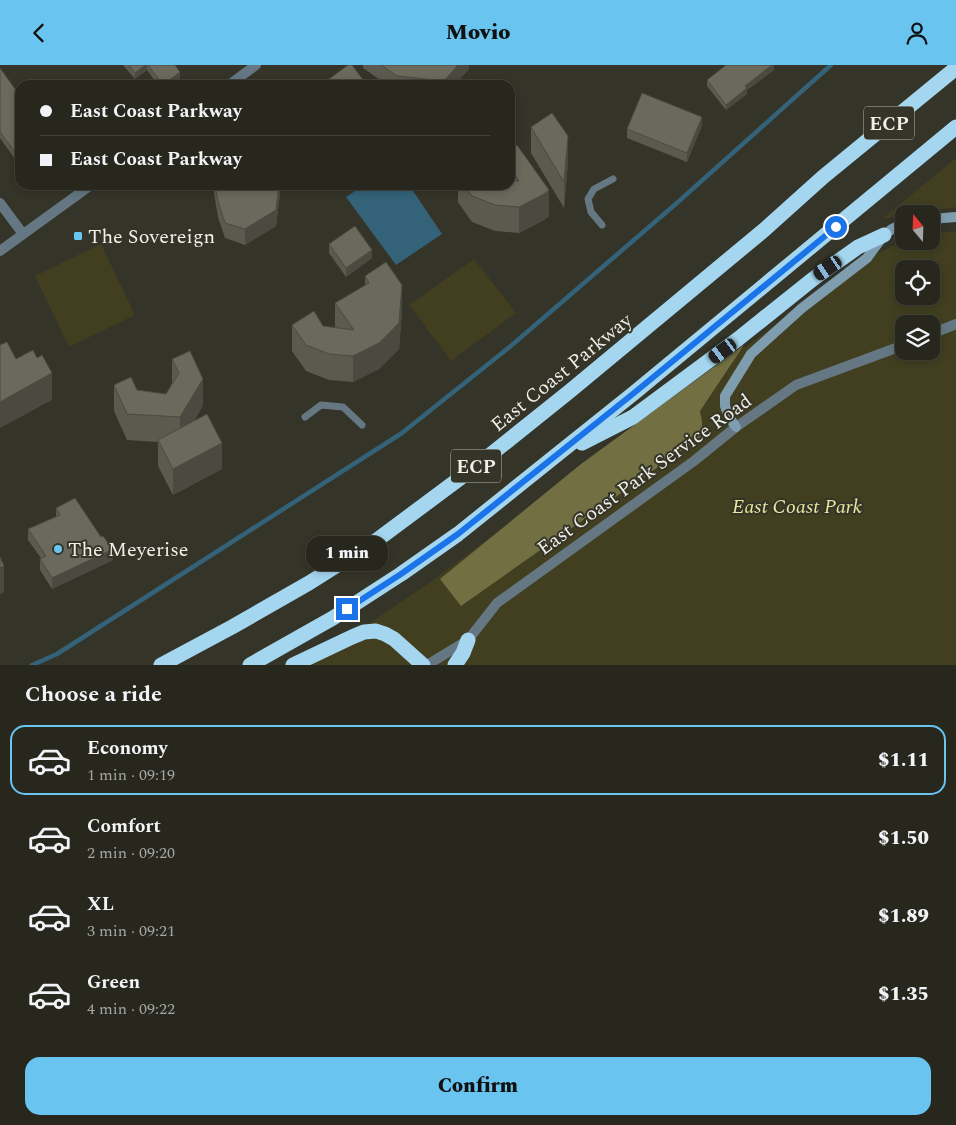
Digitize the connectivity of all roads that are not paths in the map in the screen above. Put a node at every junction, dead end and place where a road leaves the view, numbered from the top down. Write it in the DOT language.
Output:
graph roads {
  1 [pos="256,65"];
  2 [pos="956,68"];
  3 [pos="236,80"];
  4 [pos="956,127"];
  5 [pos="613,179"];
  6 [pos="84,190"];
  7 [pos="0,203"];
  8 [pos="956,217"];
  9 [pos="940,218"];
  10 [pos="602,225"];
  11 [pos="895,228"];
  12 [pos="23,234"];
  13 [pos="884,235"];
  14 [pos="0,251"];
  15 [pos="956,324"];
  16 [pos="940,330"];
  17 [pos="895,348"];
  18 [pos="305,417"];
  19 [pos="362,425"];
  20 [pos="736,427"];
  21 [pos="552,459"];
  22 [pos="468,639"];
  23 [pos="409,659"];
  24 [pos="161,665"];
  25 [pos="250,665"];
  26 [pos="293,665"];
  27 [pos="423,665"];
  28 [pos="427,665"];
  29 [pos="455,665"];
  1 -- 3 [label="street"];
  2 -- 24 [label="highway, East Coast Parkway / ECP"];
  4 -- 21 [label="highway, ECP"];
  5 -- 10 [label="lane"];
  6 -- 12 [label="street"];
  7 -- 12 [label="street"];
  8 -- 9 [label="main road"];
  11 -- 13 [label="main road"];
  12 -- 14 [label="street"];
  13 -- 20 [label="main road"];
  13 -- 21 [label="highway"];
  15 -- 16 [label="street"];
  17 -- 20 [label="street, East Coast Park Service Road"];
  18 -- 19 [label="lane"];
  20 -- 22 [label="street, East Coast Park Service Road"];
  21 -- 25 [label="highway, ECP"];
  22 -- 28 [label="street, East Coast Park Service Road"];
  22 -- 29 [label="highway"];
  23 -- 26 [label="highway"];
  23 -- 27 [label="highway"];
}
